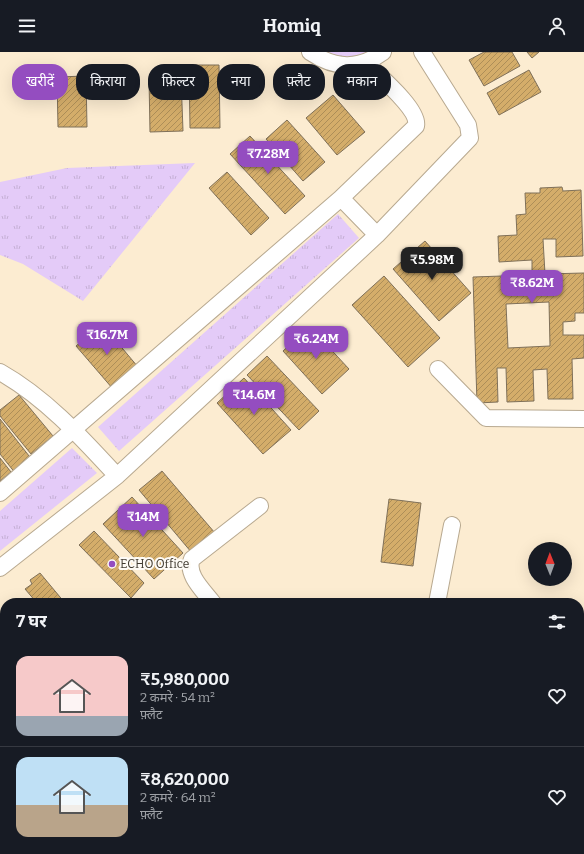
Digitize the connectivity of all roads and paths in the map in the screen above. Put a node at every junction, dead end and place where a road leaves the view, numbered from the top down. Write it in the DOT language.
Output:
graph roads {
  1 [pos="310,52"];
  2 [pos="383,52"];
  3 [pos="422,52"];
  4 [pos="366,63"];
  5 [pos="341,198"];
  6 [pos="377,235"];
  7 [pos="438,369"];
  8 [pos="0,372"];
  9 [pos="584,419"];
  10 [pos="73,429"];
  11 [pos="118,476"];
  12 [pos="0,493"];
  13 [pos="260,506"];
  14 [pos="452,525"];
  15 [pos="0,568"];
  16 [pos="209,598"];
  17 [pos="438,598"];
  1 -- 4 [label="street"];
  2 -- 4 [label="street"];
  3 -- 6 [label="street"];
  4 -- 5 [label="street"];
  5 -- 6 [label="street"];
  5 -- 10 [label="street"];
  6 -- 11 [label="street"];
  7 -- 9 [label="street"];
  8 -- 10 [label="street"];
  10 -- 11 [label="street"];
  10 -- 12 [label="street"];
  11 -- 15 [label="street"];
  13 -- 16 [label="street"];
  14 -- 17 [label="street"];
}
